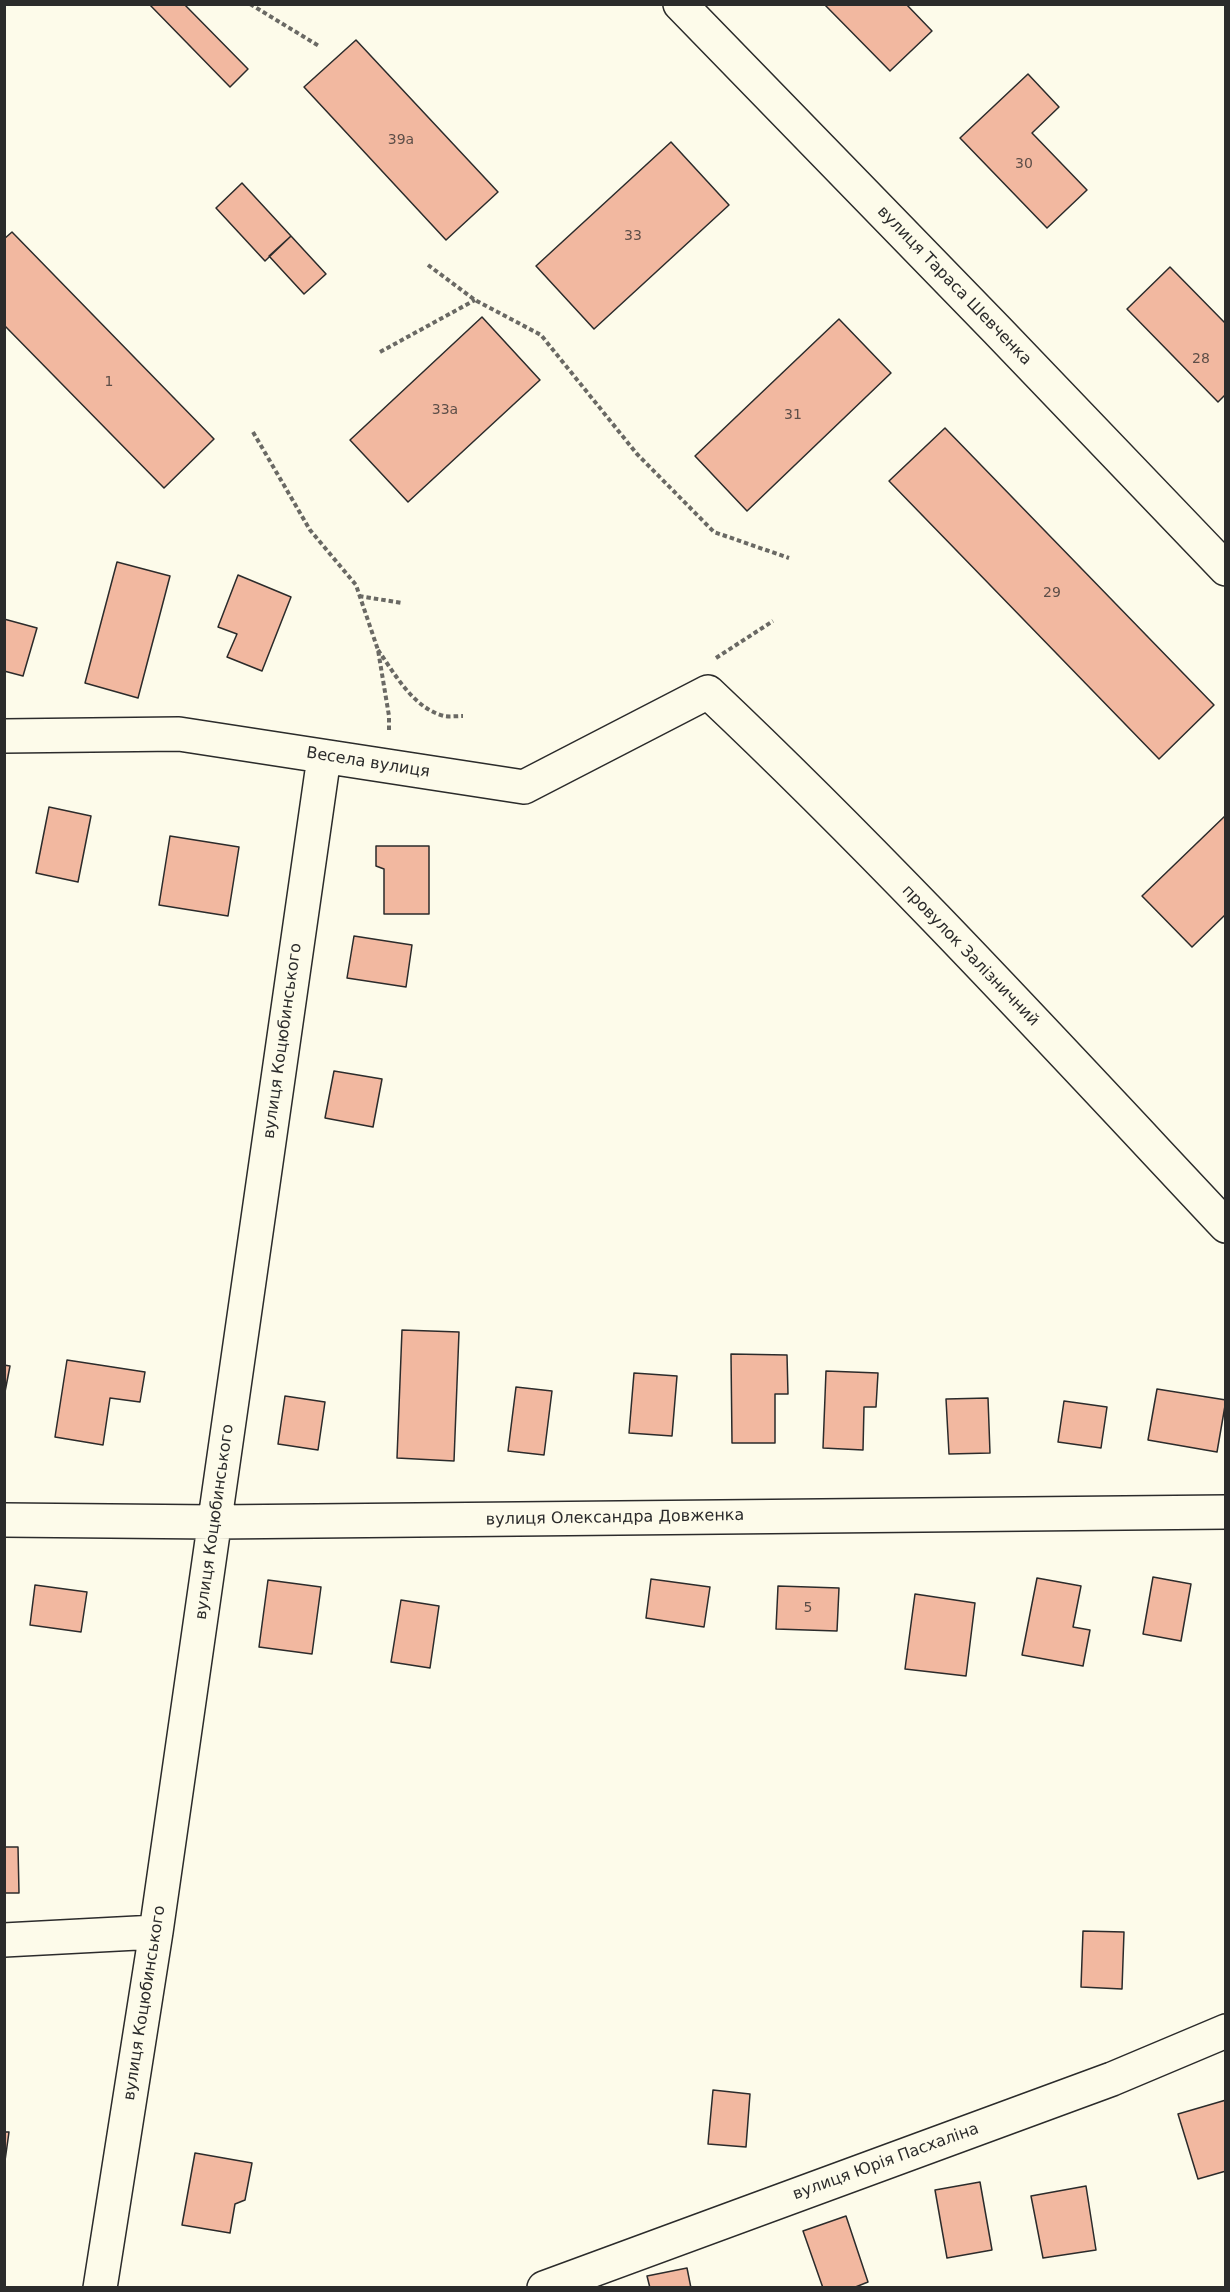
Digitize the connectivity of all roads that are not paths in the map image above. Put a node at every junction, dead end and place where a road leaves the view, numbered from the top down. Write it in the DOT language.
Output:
graph roads {
  1 [pos="680,4"];
  2 [pos="1226,569"];
  3 [pos="708,692"];
  4 [pos="4,736"];
  5 [pos="324,756"];
  6 [pos="1226,1226"];
  7 [pos="1226,1512"];
  8 [pos="4,1520"];
  9 [pos="215,1522"];
  10 [pos="156,1932"];
  11 [pos="4,1940"];
  12 [pos="1226,2031"];
  13 [pos="100,2288"];
  14 [pos="544,2288"];
  1 -- 2 [label="street, вулиця Тараса Шевченка"];
  3 -- 5 [label="street, Весела вулиця"];
  3 -- 6 [label="street, провулок Залізничний"];
  4 -- 5 [label="street, Весела вулиця"];
  5 -- 9 [label="street, вулиця Коцюбинського"];
  7 -- 9 [label="street, вулиця Олександра Довженка"];
  8 -- 9 [label="street, вулиця Олександра Довженка"];
  9 -- 10 [label="street, вулиця Коцюбинського"];
  10 -- 11 [label="street"];
  10 -- 13 [label="street, вулиця Коцюбинського"];
  12 -- 14 [label="street, вулиця Юрія Пасхаліна"];
}
